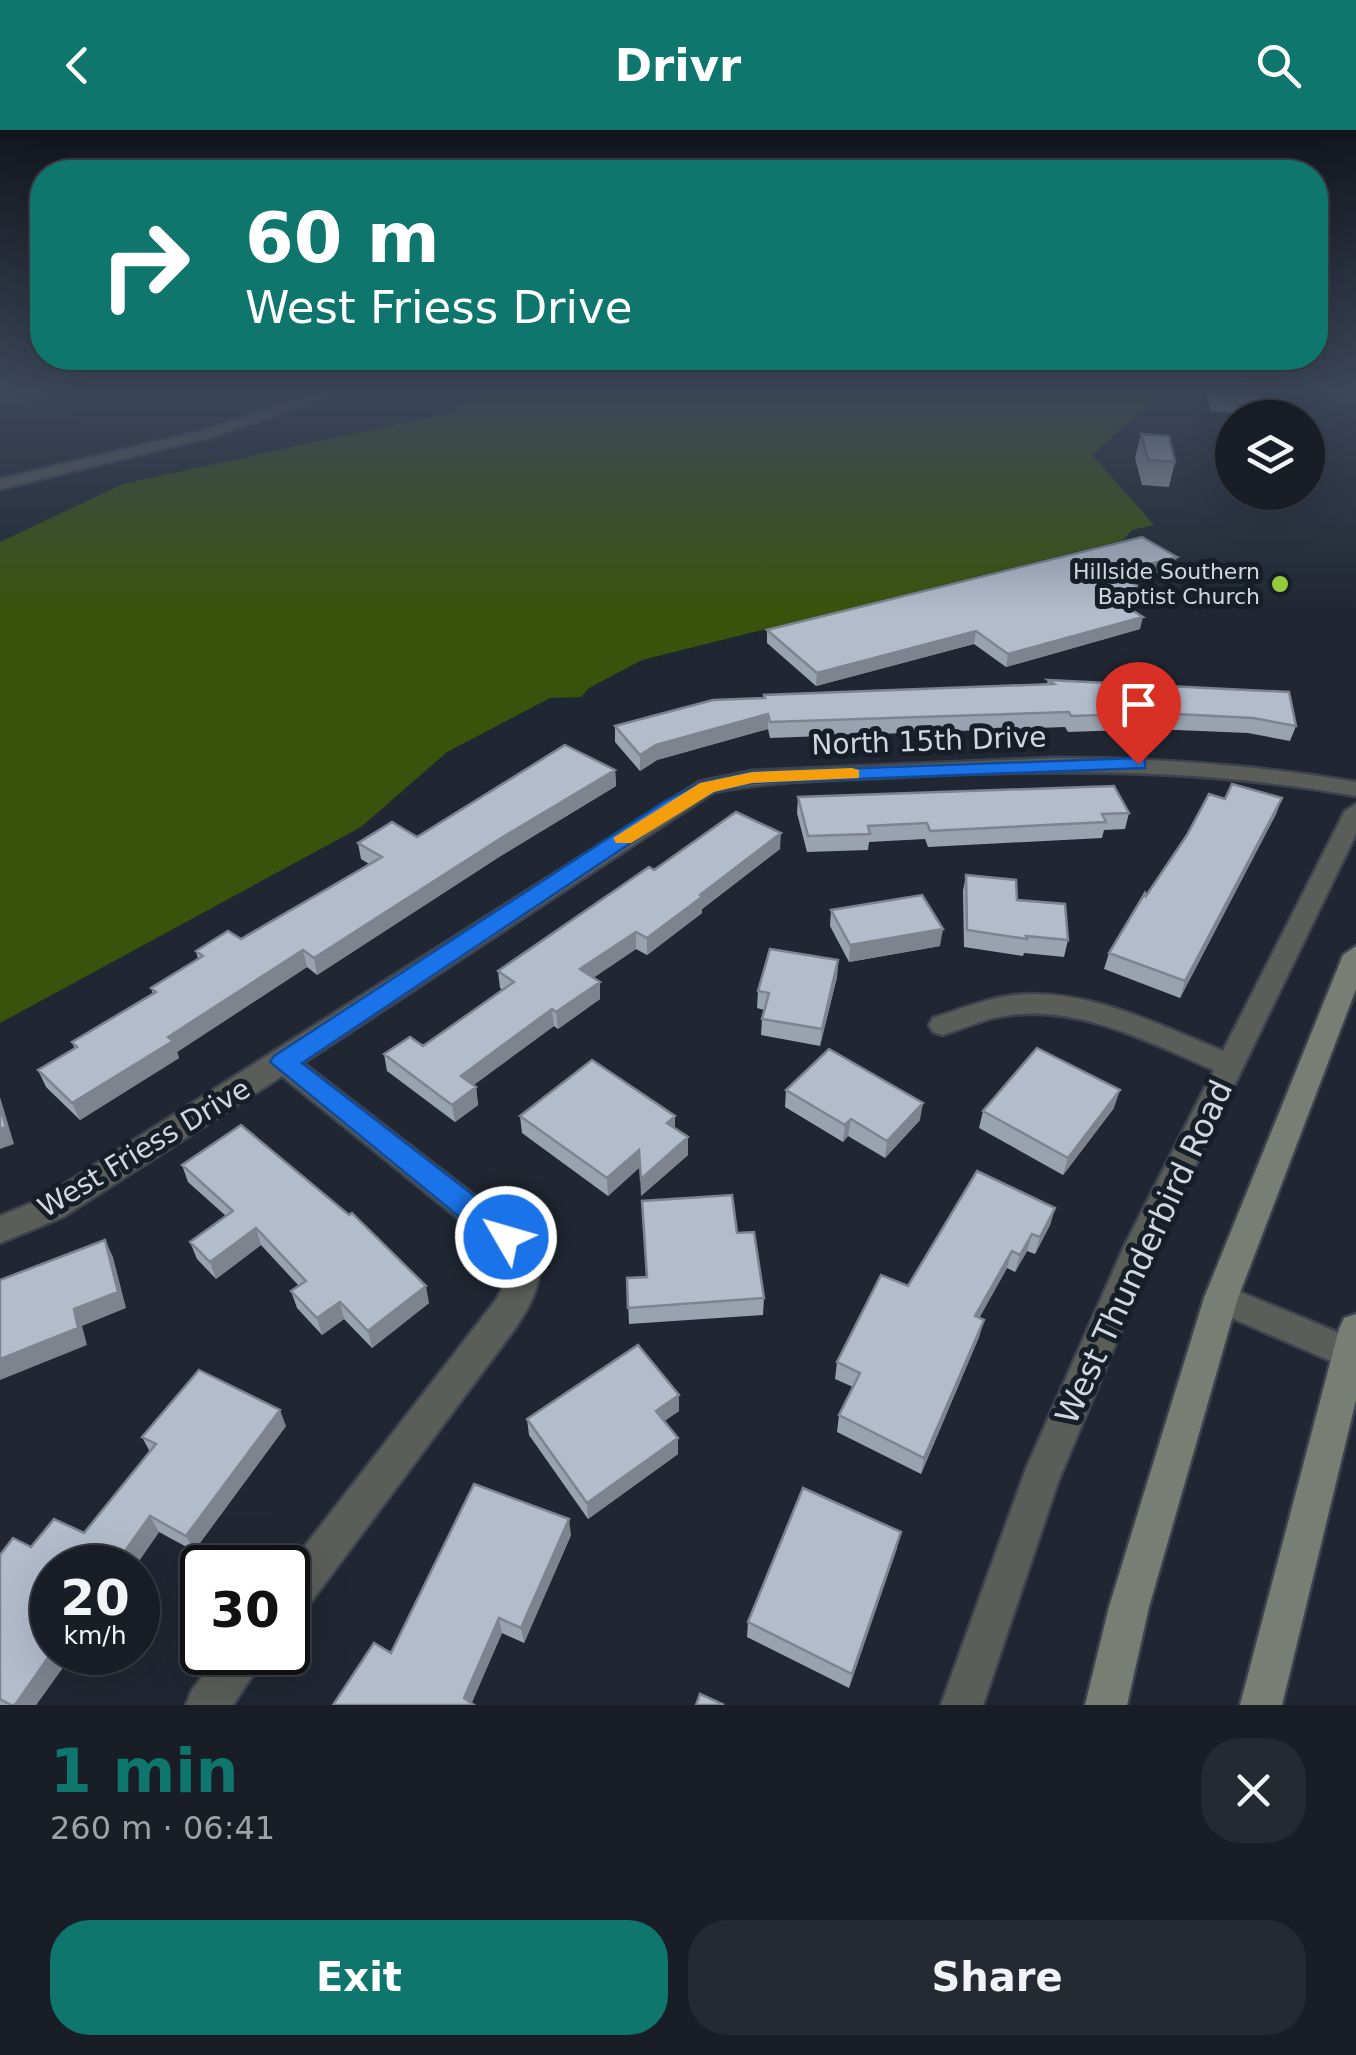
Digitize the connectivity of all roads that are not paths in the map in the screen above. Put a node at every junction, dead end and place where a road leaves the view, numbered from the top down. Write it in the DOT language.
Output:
graph roads {
  1 [pos="81,464"];
  2 [pos="0,484"];
  3 [pos="1356,789"];
  4 [pos="686,798"];
  5 [pos="1356,811"];
  6 [pos="1356,955"];
  7 [pos="944,1025"];
  8 [pos="283,1062"];
  9 [pos="1230,1064"];
  10 [pos="0,1230"];
  11 [pos="1221,1298"];
  12 [pos="1353,1346"];
  13 [pos="310,1571"];
  14 [pos="230,1675"];
  15 [pos="207,1705"];
  16 [pos="962,1705"];
  17 [pos="1106,1705"];
  18 [pos="1261,1705"];
  1 -- 2 [label="street"];
  3 -- 4 [label="street, North 15th Drive"];
  4 -- 8 [label="street, West Friess Drive"];
  5 -- 9 [label="street, West Thunderbird Road"];
  6 -- 11 [label="main road"];
  7 -- 9 [label="street"];
  8 -- 10 [label="street, West Friess Drive"];
  8 -- 13 [label="street"];
  9 -- 16 [label="street, West Thunderbird Road"];
  11 -- 12 [label="street"];
  11 -- 17 [label="main road"];
  12 -- 18 [label="main road"];
  14 -- 15 [label="street"];
}
